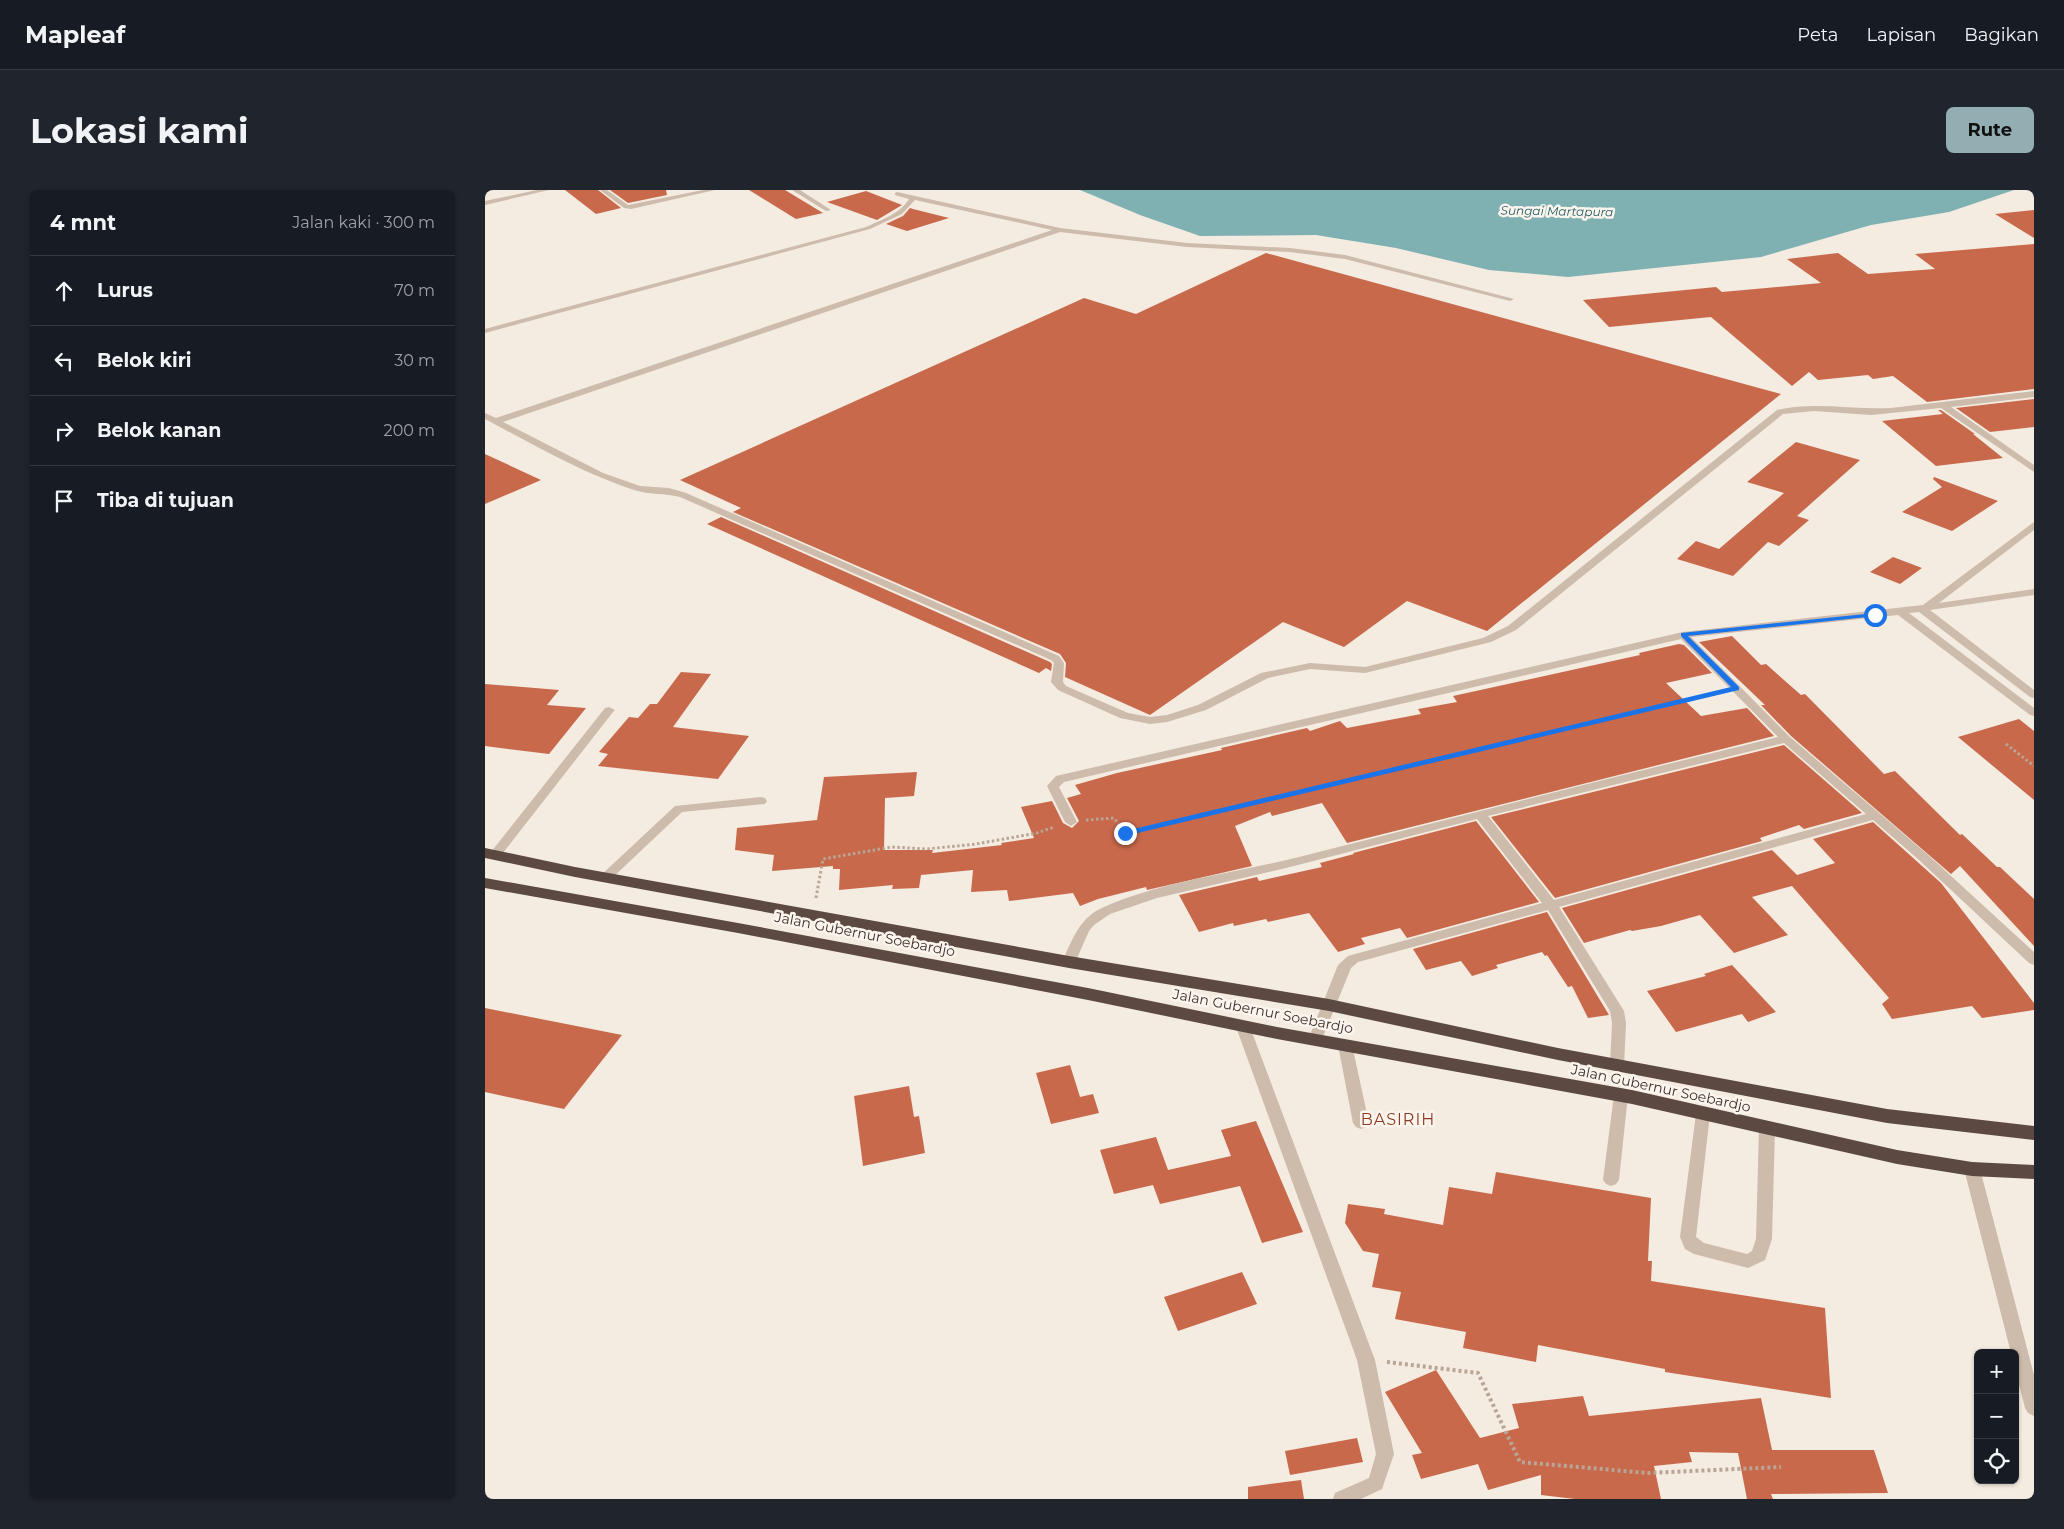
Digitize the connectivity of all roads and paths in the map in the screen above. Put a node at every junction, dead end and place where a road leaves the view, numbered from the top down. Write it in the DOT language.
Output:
graph roads {
  1 [pos="546,190"];
  2 [pos="603,190"];
  3 [pos="712,190"];
  4 [pos="795,190"];
  5 [pos="897,194"];
  6 [pos="913,197"];
  7 [pos="485,203"];
  8 [pos="827,210"];
  9 [pos="1061,230"];
  10 [pos="1510,299"];
  11 [pos="485,331"];
  12 [pos="2034,394"];
  13 [pos="1942,405"];
  14 [pos="485,416"];
  15 [pos="496,421"];
  16 [pos="2034,469"];
  17 [pos="2034,525"];
  18 [pos="2034,592"];
  19 [pos="1923,608"];
  20 [pos="1899,611"];
  21 [pos="1683,635"];
  22 [pos="1736,688"];
  23 [pos="2034,695"];
  24 [pos="609,710"];
  25 [pos="2034,713"];
  26 [pos="1787,739"];
  27 [pos="2006,744"];
  28 [pos="2034,766"];
  29 [pos="761,801"];
  30 [pos="1479,814"];
  31 [pos="1874,816"];
  32 [pos="1071,822"];
  33 [pos="490,854"];
  34 [pos="605,877"];
  35 [pos="485,883"];
  36 [pos="1551,905"];
  37 [pos="813,914"];
  38 [pos="2034,960"];
  39 [pos="1069,962"];
  40 [pos="1329,1005"];
  41 [pos="1243,1027"];
  42 [pos="1315,1040"];
  43 [pos="1345,1045"];
  44 [pos="1617,1066"];
  45 [pos="1621,1095"];
  46 [pos="1703,1114"];
  47 [pos="1361,1123"];
  48 [pos="1767,1128"];
  49 [pos="2034,1133"];
  50 [pos="1972,1169"];
  51 [pos="2034,1172"];
  52 [pos="1611,1180"];
  53 [pos="1366,1360"];
  54 [pos="2034,1408"];
  55 [pos="1781,1467"];
  56 [pos="1342,1499"];
  1 -- 7 [label="street"];
  2 -- 3 [label="street"];
  4 -- 8 [label="street"];
  5 -- 6 [label="street"];
  6 -- 9 [label="street"];
  6 -- 11 [label="street"];
  9 -- 10 [label="street"];
  9 -- 15 [label="street"];
  12 -- 13 [label="street"];
  13 -- 15 [label="street"];
  13 -- 16 [label="street"];
  14 -- 15 [label="street"];
  17 -- 19 [label="street"];
  18 -- 19 [label="street"];
  19 -- 20 [label="street"];
  19 -- 23 [label="street"];
  20 -- 21 [label="street"];
  20 -- 25 [label="street"];
  21 -- 22 [label="street"];
  21 -- 32 [label="street"];
  22 -- 26 [label="street"];
  22 -- 32 [label="path"];
  24 -- 33 [label="street"];
  26 -- 30 [label="street"];
  26 -- 31 [label="street"];
  27 -- 28 [label="path"];
  29 -- 34 [label="street"];
  30 -- 36 [label="street"];
  30 -- 39 [label="street"];
  31 -- 36 [label="street"];
  31 -- 38 [label="street"];
  32 -- 37 [label="path"];
  33 -- 34 [label="highway, Jalan Gubernur Soebardjo"];
  34 -- 37 [label="highway, Jalan Gubernur Soebardjo"];
  35 -- 41 [label="highway, Jalan Gubernur Soebardjo"];
  36 -- 40 [label="street"];
  36 -- 44 [label="street"];
  37 -- 39 [label="highway, Jalan Gubernur Soebardjo"];
  39 -- 40 [label="highway, Jalan Gubernur Soebardjo"];
  40 -- 42 [label="street"];
  40 -- 44 [label="highway, Jalan Gubernur Soebardjo"];
  41 -- 42 [label="highway, Jalan Gubernur Soebardjo"];
  41 -- 53 [label="street"];
  42 -- 43 [label="highway, Jalan Gubernur Soebardjo"];
  43 -- 45 [label="highway, Jalan Gubernur Soebardjo"];
  43 -- 47 [label="street"];
  44 -- 49 [label="highway, Jalan Gubernur Soebardjo"];
  45 -- 46 [label="highway, Jalan Gubernur Soebardjo"];
  45 -- 52 [label="street"];
  46 -- 48 [label="highway, Jalan Gubernur Soebardjo"];
  46 -- 48 [label="street"];
  48 -- 50 [label="highway, Jalan Gubernur Soebardjo"];
  50 -- 51 [label="highway, Jalan Gubernur Soebardjo"];
  50 -- 54 [label="street"];
  53 -- 55 [label="path"];
  53 -- 56 [label="street"];
}
